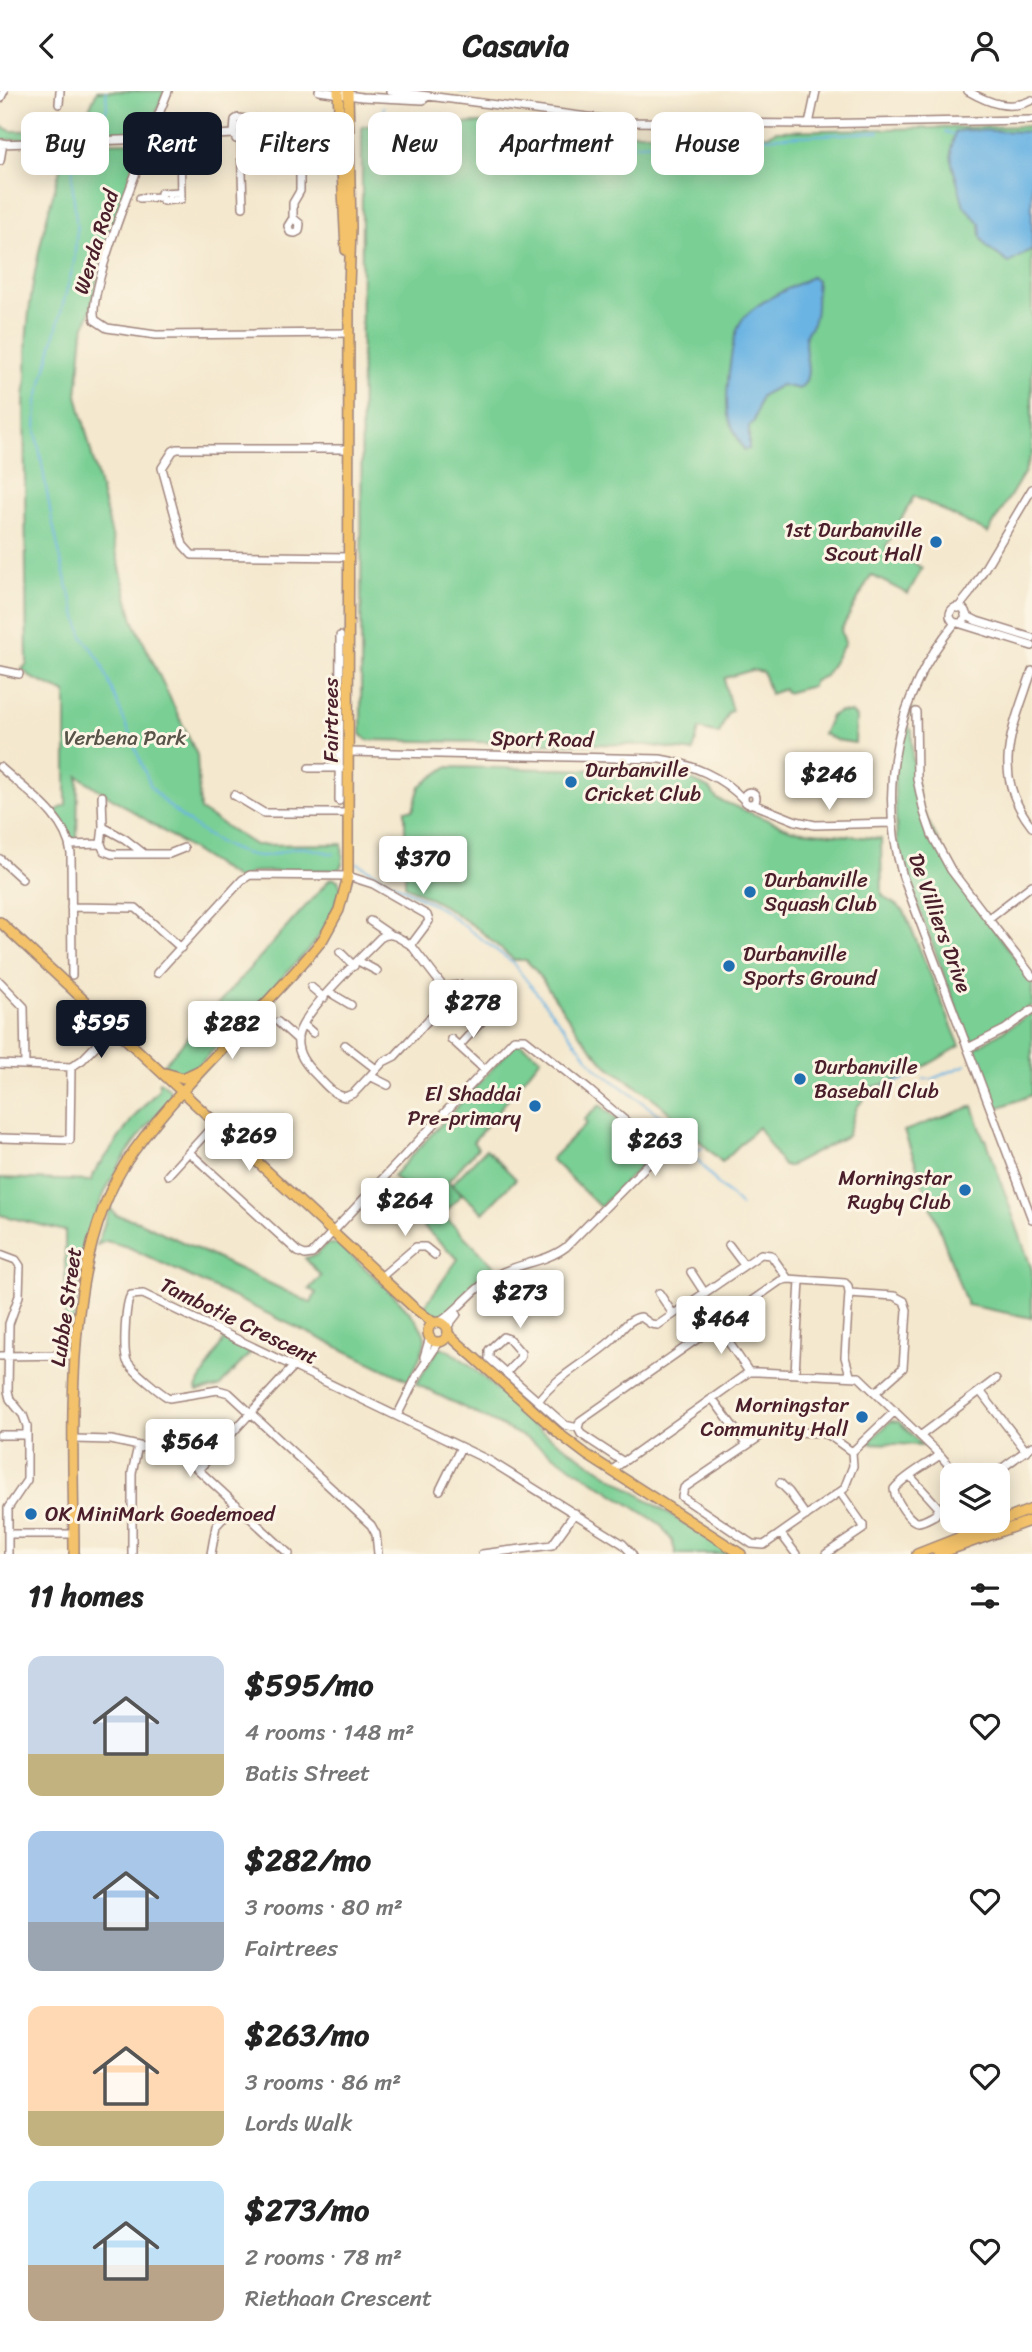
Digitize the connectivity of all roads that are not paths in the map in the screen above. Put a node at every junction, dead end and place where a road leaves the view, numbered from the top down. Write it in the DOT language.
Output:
graph roads {
  1 [pos="4,91"];
  2 [pos="60,91"];
  3 [pos="168,91"];
  4 [pos="319,91"];
  5 [pos="390,91"];
  6 [pos="816,91"];
  7 [pos="968,91"];
  8 [pos="344,93"];
  9 [pos="0,99"];
  10 [pos="1032,100"];
  11 [pos="467,103"];
  12 [pos="59,104"];
  13 [pos="160,112"];
  14 [pos="1032,120"];
  15 [pos="809,124"];
  16 [pos="123,140"];
  17 [pos="1,143"];
  18 [pos="0,161"];
  19 [pos="137,175"];
  20 [pos="180,175"];
  21 [pos="241,175"];
  22 [pos="300,175"];
  23 [pos="140,198"];
  24 [pos="243,207"];
  25 [pos="293,218"];
  26 [pos="349,333"];
  27 [pos="349,449"];
  28 [pos="1032,489"];
  29 [pos="349,557"];
  30 [pos="962,611"];
  31 [pos="955,622"];
  32 [pos="341,636"];
  33 [pos="1032,638"];
  34 [pos="1032,646"];
  35 [pos="0,670"];
  36 [pos="1032,671"];
  37 [pos="19,674"];
  38 [pos="344,676"];
  39 [pos="916,712"];
  40 [pos="349,752"];
  41 [pos="0,767"];
  42 [pos="309,768"];
  43 [pos="340,768"];
  44 [pos="234,795"];
  45 [pos="102,796"];
  46 [pos="340,801"];
  47 [pos="349,813"];
  48 [pos="892,823"];
  49 [pos="103,827"];
  50 [pos="1032,827"];
  51 [pos="101,844"];
  52 [pos="70,845"];
  53 [pos="184,848"];
  54 [pos="143,853"];
  55 [pos="0,859"];
  56 [pos="348,876"];
  57 [pos="22,879"];
  58 [pos="1032,885"];
  59 [pos="71,907"];
  60 [pos="989,918"];
  61 [pos="370,921"];
  62 [pos="0,922"];
  63 [pos="389,934"];
  64 [pos="411,945"];
  65 [pos="181,948"];
  66 [pos="340,952"];
  67 [pos="356,963"];
  68 [pos="377,971"];
  69 [pos="157,973"];
  70 [pos="72,975"];
  71 [pos="1032,976"];
  72 [pos="0,982"];
  73 [pos="460,985"];
  74 [pos="310,987"];
  75 [pos="442,987"];
  76 [pos="326,995"];
  77 [pos="351,1005"];
  78 [pos="493,1009"];
  79 [pos="1032,1010"];
  80 [pos="278,1022"];
  81 [pos="304,1025"];
  82 [pos="113,1028"];
  83 [pos="313,1033"];
  84 [pos="450,1039"];
  85 [pos="298,1040"];
  86 [pos="345,1045"];
  87 [pos="459,1047"];
  88 [pos="968,1048"];
  89 [pos="0,1064"];
  90 [pos="26,1065"];
  91 [pos="71,1067"];
  92 [pos="206,1067"];
  93 [pos="376,1069"];
  94 [pos="485,1070"];
  95 [pos="160,1071"];
  96 [pos="370,1076"];
  97 [pos="388,1085"];
  98 [pos="183,1093"];
  99 [pos="209,1130"];
  100 [pos="0,1138"];
  101 [pos="189,1152"];
  102 [pos="168,1175"];
  103 [pos="1032,1219"];
  104 [pos="334,1233"];
  105 [pos="729,1245"];
  106 [pos="0,1254"];
  107 [pos="435,1255"];
  108 [pos="744,1265"];
  109 [pos="691,1272"];
  110 [pos="381,1277"];
  111 [pos="788,1279"];
  112 [pos="800,1280"];
  113 [pos="704,1292"];
  114 [pos="659,1293"];
  115 [pos="849,1293"];
  116 [pos="673,1314"];
  117 [pos="717,1325"];
  118 [pos="439,1332"];
  119 [pos="74,1355"];
  120 [pos="0,1356"];
  121 [pos="9,1356"];
  122 [pos="293,1367"];
  123 [pos="749,1372"];
  124 [pos="506,1373"];
  125 [pos="795,1374"];
  126 [pos="850,1375"];
  127 [pos="996,1379"];
  128 [pos="981,1391"];
  129 [pos="876,1392"];
  130 [pos="712,1398"];
  131 [pos="537,1401"];
  132 [pos="895,1411"];
  133 [pos="251,1414"];
  134 [pos="397,1416"];
  135 [pos="578,1428"];
  136 [pos="0,1435"];
  137 [pos="27,1435"];
  138 [pos="920,1436"];
  139 [pos="74,1439"];
  140 [pos="746,1444"];
  141 [pos="138,1446"];
  142 [pos="461,1447"];
  143 [pos="1029,1448"];
  144 [pos="852,1452"];
  145 [pos="940,1455"];
  146 [pos="622,1461"];
  147 [pos="947,1463"];
  148 [pos="1009,1463"];
  149 [pos="199,1469"];
  150 [pos="612,1471"];
  151 [pos="910,1476"];
  152 [pos="780,1483"];
  153 [pos="440,1490"];
  154 [pos="840,1492"];
  155 [pos="236,1504"];
  156 [pos="1032,1509"];
  157 [pos="575,1513"];
  158 [pos="806,1517"];
  159 [pos="1010,1519"];
  160 [pos="1032,1520"];
  161 [pos="1010,1524"];
  162 [pos="976,1533"];
  163 [pos="981,1533"];
  164 [pos="8,1534"];
  165 [pos="74,1534"];
  166 [pos="781,1534"];
  167 [pos="8,1554"];
  168 [pos="74,1554"];
  169 [pos="132,1554"];
  170 [pos="211,1554"];
  171 [pos="289,1554"];
  172 [pos="379,1554"];
  173 [pos="482,1554"];
  174 [pos="632,1554"];
  175 [pos="741,1554"];
  176 [pos="796,1554"];
  177 [pos="826,1554"];
  178 [pos="917,1554"];
  179 [pos="938,1554"];
  1 -- 9 [label="street"];
  2 -- 12 [label="street"];
  3 -- 13 [label="street, Werda Road"];
  4 -- 8 [label="street"];
  5 -- 11 [label="street"];
  6 -- 15 [label="street"];
  7 -- 10 [label="street"];
  8 -- 11 [label="street"];
  8 -- 26 [label="main road, Fairtrees"];
  11 -- 15 [label="street"];
  14 -- 15 [label="street"];
  16 -- 17 [label="street"];
  17 -- 18 [label="street"];
  19 -- 26 [label="street, Werda Road"];
  20 -- 23 [label="street"];
  21 -- 24 [label="street"];
  22 -- 25 [label="street"];
  26 -- 27 [label="main road, Fairtrees"];
  27 -- 29 [label="main road, Fairtrees"];
  27 -- 29 [label="street"];
  28 -- 30 [label="street"];
  29 -- 38 [label="main road, Fairtrees"];
  30 -- 31 [label="street"];
  30 -- 31 [label="street"];
  30 -- 33 [label="street"];
  31 -- 34 [label="street"];
  31 -- 48 [label="street, De Villiers Drive"];
  32 -- 38 [label="street"];
  35 -- 37 [label="street"];
  36 -- 50 [label="street"];
  38 -- 40 [label="main road, Fairtrees"];
  38 -- 43 [label="street"];
  39 -- 60 [label="street, De Villiers Drive"];
  40 -- 47 [label="main road, Fairtrees"];
  40 -- 48 [label="street, Sport Road"];
  41 -- 52 [label="street"];
  42 -- 43 [label="street"];
  43 -- 46 [label="street"];
  44 -- 47 [label="street"];
  45 -- 49 [label="street"];
  47 -- 56 [label="main road, Fairtrees"];
  48 -- 88 [label="street, De Villiers Drive"];
  49 -- 51 [label="street"];
  49 -- 54 [label="street"];
  51 -- 52 [label="street"];
  51 -- 54 [label="street"];
  52 -- 59 [label="street"];
  53 -- 54 [label="street"];
  55 -- 57 [label="street"];
  56 -- 64 [label="street"];
  56 -- 65 [label="street"];
  56 -- 92 [label="main road, Fairtrees"];
  58 -- 60 [label="street"];
  59 -- 65 [label="street"];
  59 -- 70 [label="street"];
  60 -- 71 [label="street, De Villiers Drive"];
  61 -- 63 [label="street"];
  62 -- 82 [label="main road"];
  63 -- 64 [label="street"];
  63 -- 67 [label="street"];
  64 -- 75 [label="street"];
  65 -- 69 [label="street"];
  66 -- 67 [label="street"];
  67 -- 68 [label="street"];
  67 -- 76 [label="street"];
  72 -- 90 [label="street"];
  73 -- 75 [label="street"];
  74 -- 76 [label="street"];
  75 -- 93 [label="street"];
  76 -- 77 [label="street"];
  76 -- 81 [label="street"];
  78 -- 87 [label="street"];
  79 -- 88 [label="street"];
  80 -- 85 [label="street"];
  81 -- 83 [label="street"];
  81 -- 85 [label="street"];
  82 -- 91 [label="street"];
  82 -- 95 [label="main road"];
  84 -- 87 [label="street"];
  85 -- 96 [label="street"];
  86 -- 93 [label="street"];
  87 -- 94 [label="street"];
  88 -- 103 [label="street, De Villiers Drive"];
  89 -- 90 [label="street"];
  90 -- 91 [label="street"];
  91 -- 100 [label="street"];
  92 -- 95 [label="main road"];
  92 -- 98 [label="main road, Fairtrees"];
  93 -- 96 [label="street"];
  94 -- 104 [label="street"];
  94 -- 118 [label="street"];
  95 -- 98 [label="main road"];
  96 -- 97 [label="street"];
  98 -- 104 [label="main road"];
  98 -- 119 [label="main road, Lubbe Street"];
  99 -- 101 [label="street"];
  101 -- 102 [label="street"];
  101 -- 104 [label="street"];
  104 -- 110 [label="main road"];
  105 -- 108 [label="street"];
  106 -- 121 [label="street"];
  107 -- 110 [label="street"];
  108 -- 111 [label="street"];
  108 -- 113 [label="street"];
  109 -- 113 [label="street"];
  110 -- 118 [label="main road"];
  111 -- 112 [label="street"];
  111 -- 117 [label="street"];
  112 -- 115 [label="street"];
  112 -- 125 [label="street"];
  113 -- 116 [label="street"];
  114 -- 116 [label="street"];
  115 -- 126 [label="street"];
  115 -- 129 [label="street"];
  116 -- 131 [label="street"];
  117 -- 123 [label="street"];
  117 -- 135 [label="street"];
  118 -- 134 [label="street"];
  118 -- 150 [label="main road"];
  119 -- 121 [label="street"];
  119 -- 139 [label="main road, Lubbe Street"];
  120 -- 121 [label="street"];
  121 -- 137 [label="street"];
  122 -- 133 [label="street"];
  122 -- 133 [label="street, Tambotie Crescent"];
  122 -- 134 [label="street, Tambotie Crescent"];
  123 -- 125 [label="street"];
  123 -- 130 [label="street"];
  124 -- 124 [label="street"];
  124 -- 131 [label="street"];
  125 -- 126 [label="street"];
  126 -- 129 [label="street"];
  127 -- 128 [label="street"];
  128 -- 138 [label="street"];
  128 -- 143 [label="street"];
  129 -- 132 [label="street"];
  130 -- 140 [label="street"];
  130 -- 146 [label="street"];
  131 -- 135 [label="street"];
  132 -- 138 [label="street"];
  132 -- 144 [label="street"];
  133 -- 149 [label="street"];
  133 -- 172 [label="street, Tambotie Crescent"];
  134 -- 142 [label="street, Tambotie Crescent"];
  135 -- 146 [label="street"];
  136 -- 137 [label="street"];
  137 -- 164 [label="street"];
  138 -- 145 [label="street"];
  139 -- 141 [label="street"];
  139 -- 165 [label="main road, Lubbe Street"];
  140 -- 144 [label="street"];
  140 -- 166 [label="street"];
  141 -- 149 [label="street"];
  141 -- 169 [label="street"];
  142 -- 153 [label="street"];
  142 -- 157 [label="street, Tambotie Crescent"];
  143 -- 148 [label="street"];
  144 -- 154 [label="street"];
  145 -- 147 [label="street"];
  145 -- 151 [label="street"];
  146 -- 150 [label="street"];
  149 -- 155 [label="street"];
  150 -- 175 [label="main road"];
  151 -- 151 [label="street"];
  152 -- 158 [label="street"];
  154 -- 158 [label="street"];
  154 -- 177 [label="street"];
  155 -- 170 [label="street"];
  155 -- 171 [label="street"];
  156 -- 159 [label="main road"];
  157 -- 173 [label="street"];
  157 -- 174 [label="street, Tambotie Crescent"];
  158 -- 166 [label="street"];
  160 -- 161 [label="main road"];
  162 -- 178 [label="main road"];
  163 -- 179 [label="main road"];
  164 -- 165 [label="street"];
  164 -- 167 [label="street"];
  165 -- 168 [label="main road, Lubbe Street"];
  166 -- 176 [label="street"];
}
